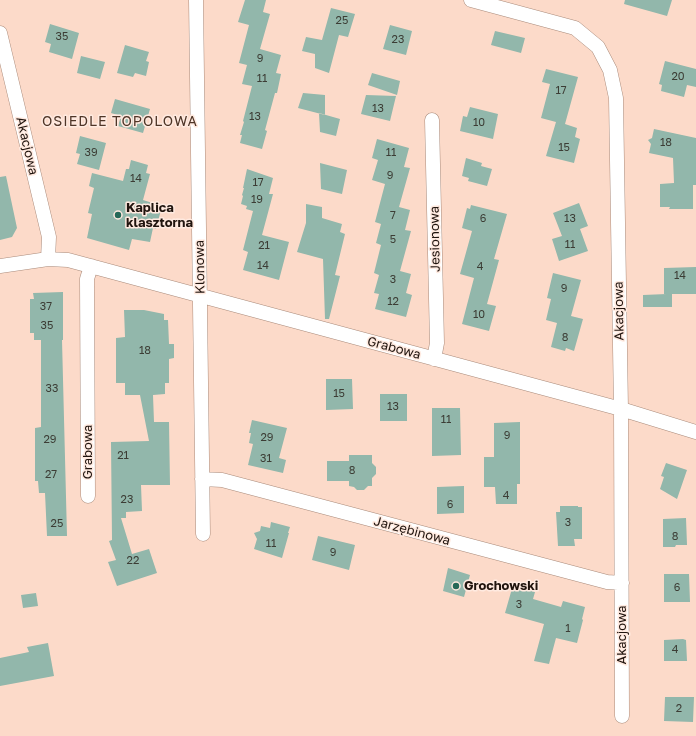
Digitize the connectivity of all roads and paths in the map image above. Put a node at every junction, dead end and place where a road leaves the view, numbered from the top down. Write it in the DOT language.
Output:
graph roads {
  1 [pos="196,0"];
  2 [pos="471,0"];
  3 [pos="0,33"];
  4 [pos="432,120"];
  5 [pos="48,260"];
  6 [pos="0,266"];
  7 [pos="91,266"];
  8 [pos="200,295"];
  9 [pos="434,359"];
  10 [pos="621,409"];
  11 [pos="696,432"];
  12 [pos="202,479"];
  13 [pos="88,496"];
  14 [pos="203,534"];
  15 [pos="622,583"];
  16 [pos="622,716"];
  1 -- 8 [label="street, Klonowa"];
  2 -- 10 [label="street, Akacjowa"];
  3 -- 5 [label="street, Akacjowa"];
  4 -- 9 [label="street, Jesionowa"];
  5 -- 6 [label="street, Grabowa"];
  5 -- 7 [label="street, Grabowa"];
  7 -- 8 [label="street, Grabowa"];
  7 -- 13 [label="street, Grabowa"];
  8 -- 9 [label="street, Grabowa"];
  8 -- 12 [label="street, Klonowa"];
  9 -- 10 [label="street, Grabowa"];
  10 -- 11 [label="street, Grabowa"];
  10 -- 15 [label="street, Akacjowa"];
  12 -- 14 [label="street, Klonowa"];
  12 -- 15 [label="street, Jarzębinowa"];
  15 -- 16 [label="street, Akacjowa"];
}
